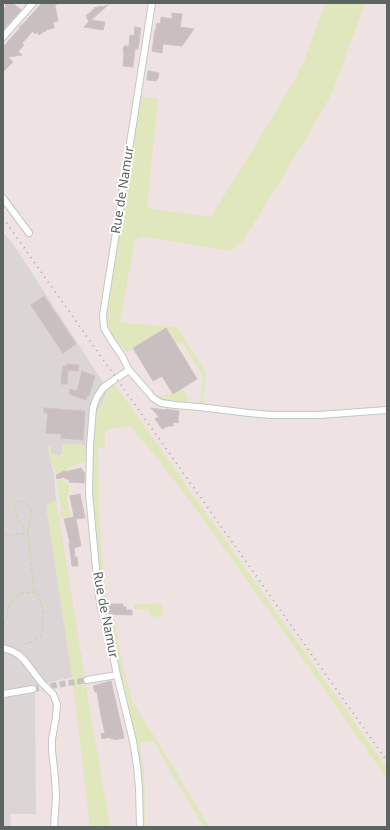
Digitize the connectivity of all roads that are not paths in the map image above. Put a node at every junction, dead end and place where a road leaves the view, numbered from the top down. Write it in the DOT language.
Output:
graph roads {
  1 [pos="33,3"];
  2 [pos="152,3"];
  3 [pos="3,37"];
  4 [pos="3,198"];
  5 [pos="29,233"];
  6 [pos="129,370"];
  7 [pos="387,410"];
  8 [pos="3,648"];
  9 [pos="117,675"];
  10 [pos="87,680"];
  11 [pos="32,689"];
  12 [pos="3,694"];
  13 [pos="54,827"];
  14 [pos="140,827"];
  1 -- 3 [label="street"];
  2 -- 6 [label="street, Rue de Namur"];
  4 -- 5 [label="street"];
  6 -- 7 [label="street, Rue de Namur"];
  6 -- 9 [label="street, Rue de Namur"];
  8 -- 13 [label="street"];
  9 -- 10 [label="street"];
  9 -- 14 [label="street, Rue de Namur"];
  11 -- 12 [label="street"];
}
